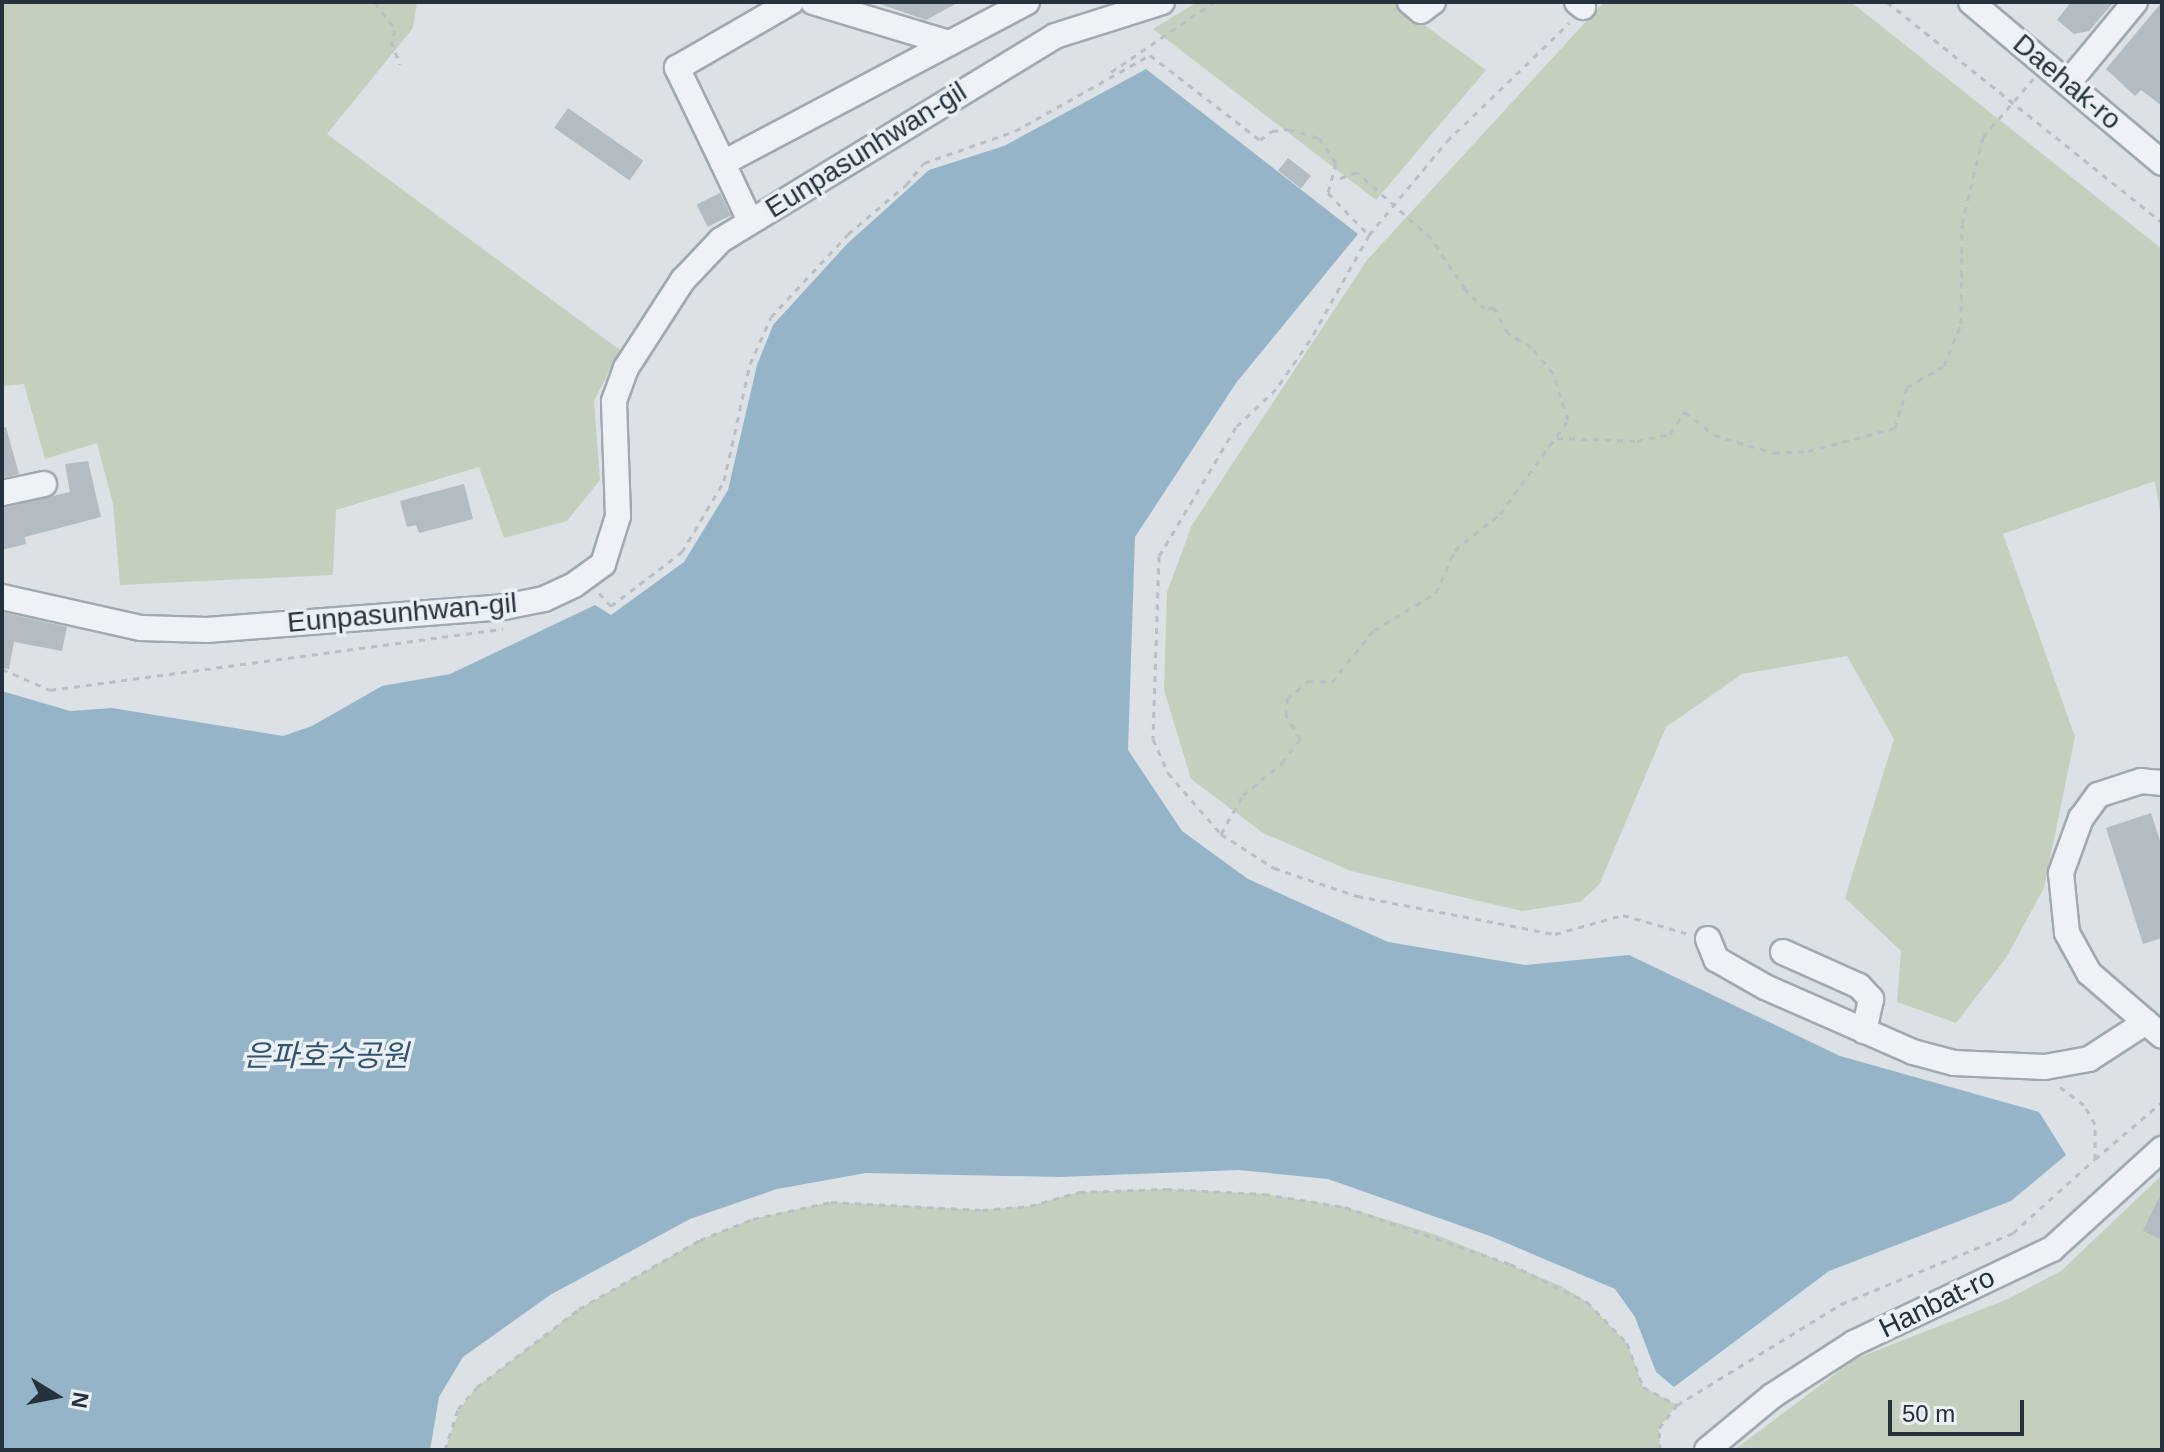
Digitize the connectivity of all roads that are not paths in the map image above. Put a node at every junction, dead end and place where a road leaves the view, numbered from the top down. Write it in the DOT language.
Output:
graph roads {
  1 [pos="791,2"];
  2 [pos="813,2"];
  3 [pos="1027,2"];
  4 [pos="1162,2"];
  5 [pos="1410,2"];
  6 [pos="1433,2"];
  7 [pos="1971,2"];
  8 [pos="2135,2"];
  9 [pos="949,43"];
  10 [pos="2068,83"];
  11 [pos="723,163"];
  12 [pos="2162,163"];
  13 [pos="750,221"];
  14 [pos="44,484"];
  15 [pos="2,493"];
  16 [pos="2,597"];
  17 [pos="2162,783"];
  18 [pos="1708,939"];
  19 [pos="1783,952"];
  20 [pos="2153,1020"];
  21 [pos="1864,1031"];
  22 [pos="2162,1149"];
  23 [pos="1707,1450"];
  1 -- 11 [label="street"];
  2 -- 9 [label="street"];
  3 -- 9 [label="street"];
  4 -- 13 [label="street, Eunpasunhwan-gil"];
  5 -- 6 [label="street"];
  7 -- 10 [label="street, Daehak-ro"];
  8 -- 10 [label="street"];
  9 -- 11 [label="street"];
  10 -- 12 [label="street, Daehak-ro"];
  11 -- 13 [label="street"];
  13 -- 16 [label="street, Eunpasunhwan-gil"];
  14 -- 15 [label="street"];
  17 -- 20 [label="street"];
  18 -- 21 [label="street"];
  19 -- 21 [label="street"];
  20 -- 21 [label="street"];
  22 -- 23 [label="street, Hanbat-ro"];
}
